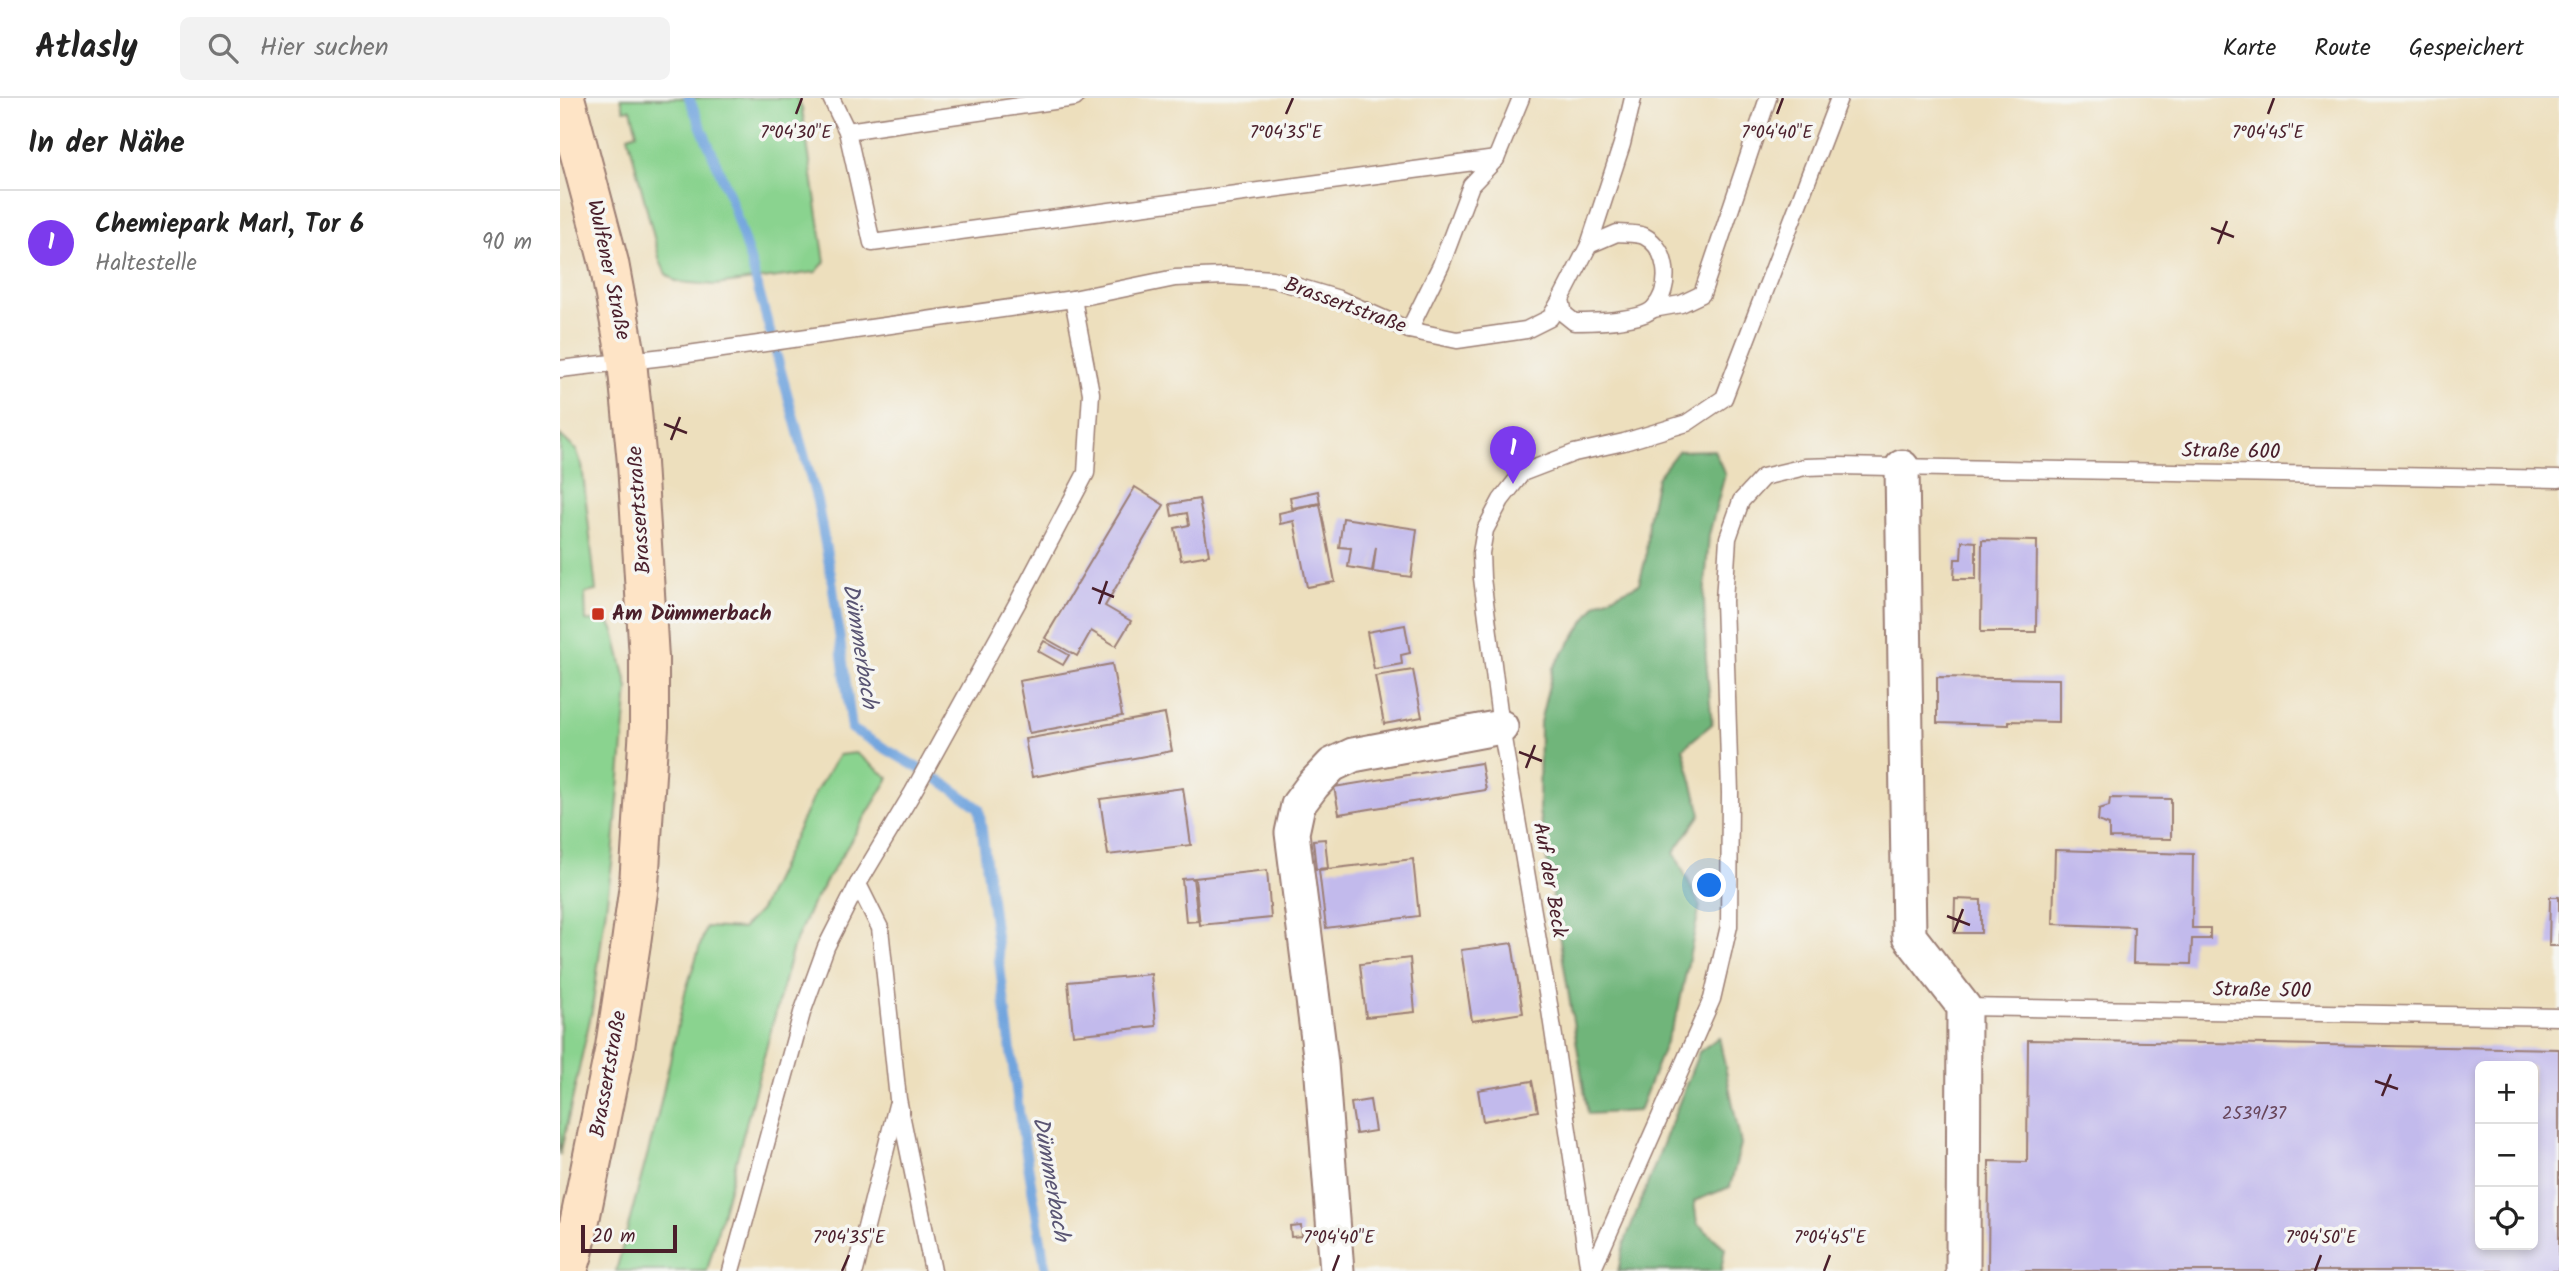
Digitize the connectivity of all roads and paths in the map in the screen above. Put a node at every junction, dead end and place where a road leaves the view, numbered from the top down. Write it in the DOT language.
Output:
graph roads {
  1 [pos="565,98"];
  2 [pos="831,98"];
  3 [pos="1075,98"];
  4 [pos="1521,98"];
  5 [pos="1633,98"];
  6 [pos="1768,98"];
  7 [pos="1839,98"];
  8 [pos="847,131"];
  9 [pos="1496,159"];
  10 [pos="1589,245"];
  11 [pos="1073,299"];
  12 [pos="1562,299"];
  13 [pos="1653,309"];
  14 [pos="1593,322"];
  15 [pos="1409,330"];
  16 [pos="1526,330"];
  17 [pos="627,361"];
  18 [pos="560,369"];
  19 [pos="1902,467"];
  20 [pos="2559,480"];
  21 [pos="1501,727"];
  22 [pos="858,884"];
  23 [pos="1964,1007"];
  24 [pos="2559,1017"];
  25 [pos="898,1099"];
  26 [pos="568,1271"];
  27 [pos="731,1271"];
  28 [pos="855,1271"];
  29 [pos="933,1271"];
  30 [pos="1337,1271"];
  31 [pos="1590,1271"];
  32 [pos="1963,1271"];
  1 -- 17 [label="main road, Wulfener Straße"];
  2 -- 8 [label="lane"];
  3 -- 8 [label="lane"];
  4 -- 9 [label="lane"];
  5 -- 10 [label="lane"];
  6 -- 13 [label="lane"];
  7 -- 21 [label="lane, Auf der Beck"];
  8 -- 9 [label="lane"];
  9 -- 15 [label="lane"];
  10 -- 12 [label="lane"];
  10 -- 13 [label="lane"];
  11 -- 15 [label="lane, Brassertstraße"];
  11 -- 17 [label="lane, Brassertstraße"];
  11 -- 22 [label="lane"];
  12 -- 14 [label="lane"];
  12 -- 16 [label="lane, Brassertstraße"];
  13 -- 14 [label="lane"];
  14 -- 16 [label="lane"];
  15 -- 16 [label="lane, Brassertstraße"];
  17 -- 18 [label="lane"];
  17 -- 26 [label="main road, Brassertstraße"];
  19 -- 20 [label="lane, Straße 600"];
  19 -- 23 [label="street"];
  19 -- 31 [label="lane, Straße 600"];
  21 -- 30 [label="street"];
  21 -- 31 [label="lane, Auf der Beck"];
  22 -- 25 [label="lane"];
  22 -- 27 [label="lane"];
  23 -- 24 [label="lane, Straße 500"];
  23 -- 32 [label="street"];
  25 -- 28 [label="lane"];
  25 -- 29 [label="lane"];
}
